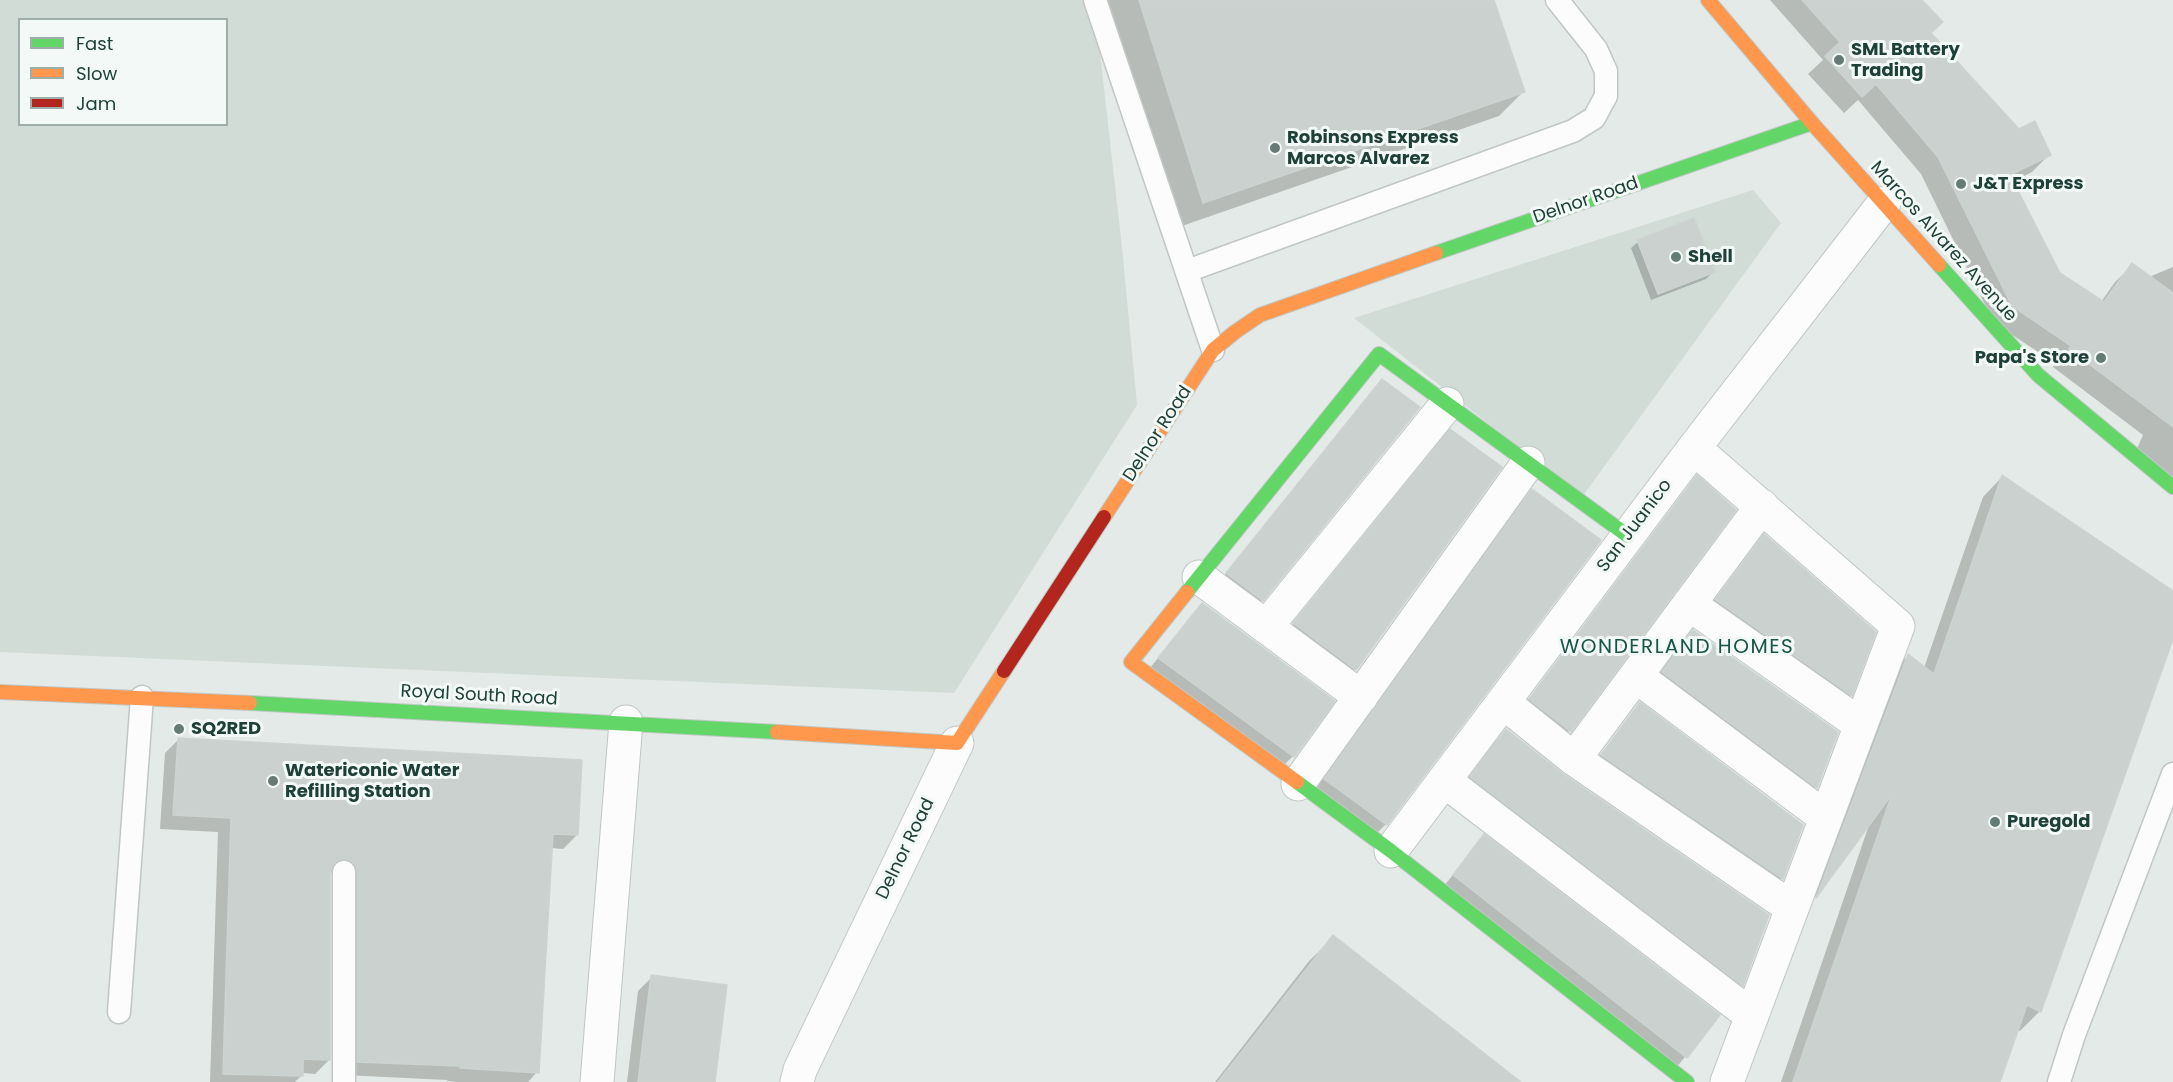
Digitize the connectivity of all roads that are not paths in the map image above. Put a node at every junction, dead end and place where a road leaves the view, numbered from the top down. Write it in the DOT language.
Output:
graph roads {
  1 [pos="1095,0"];
  2 [pos="1557,0"];
  3 [pos="1708,0"];
  4 [pos="1812,123"];
  5 [pos="1884,203"];
  6 [pos="1186,271"];
  7 [pos="1213,350"];
  8 [pos="1448,404"];
  9 [pos="1694,448"];
  10 [pos="1528,463"];
  11 [pos="2173,487"];
  12 [pos="1762,507"];
  13 [pos="1628,536"];
  14 [pos="1199,577"];
  15 [pos="1689,604"];
  16 [pos="1266,627"];
  17 [pos="1636,676"];
  18 [pos="0,692"];
  19 [pos="142,697"];
  20 [pos="1361,697"];
  21 [pos="1503,702"];
  22 [pos="626,722"];
  23 [pos="1862,725"];
  24 [pos="957,743"];
  25 [pos="1574,759"];
  26 [pos="2173,774"];
  27 [pos="1444,781"];
  28 [pos="1298,784"];
  29 [pos="1826,818"];
  30 [pos="1391,851"];
  31 [pos="344,872"];
  32 [pos="1792,908"];
  33 [pos="119,1011"];
  34 [pos="1752,1016"];
  35 [pos="344,1082"];
  36 [pos="597,1082"];
  37 [pos="797,1082"];
  38 [pos="1687,1082"];
  39 [pos="1727,1082"];
  40 [pos="2059,1082"];
  1 -- 6 [label="lane"];
  2 -- 6 [label="lane"];
  3 -- 4 [label="street, Marcos Alvarez Avenue"];
  4 -- 5 [label="street, Marcos Alvarez Avenue"];
  4 -- 7 [label="street, Delnor Road"];
  5 -- 9 [label="street, San Juanico"];
  5 -- 11 [label="street, Marcos Alvarez Avenue"];
  6 -- 7 [label="lane"];
  7 -- 24 [label="street, Delnor Road"];
  8 -- 10 [label="street"];
  8 -- 14 [label="street"];
  8 -- 16 [label="street"];
  9 -- 12 [label="street"];
  9 -- 13 [label="street, San Juanico"];
  10 -- 13 [label="street"];
  10 -- 20 [label="street"];
  12 -- 15 [label="street"];
  12 -- 23 [label="street"];
  13 -- 21 [label="street, San Juanico"];
  14 -- 16 [label="street"];
  14 -- 28 [label="street"];
  15 -- 17 [label="street"];
  15 -- 23 [label="street"];
  16 -- 20 [label="street"];
  17 -- 25 [label="street"];
  17 -- 29 [label="street"];
  18 -- 19 [label="street, Royal South Road"];
  19 -- 22 [label="street, Royal South Road"];
  19 -- 33 [label="lane"];
  20 -- 28 [label="street"];
  21 -- 25 [label="street"];
  21 -- 27 [label="street, San Juanico"];
  22 -- 24 [label="street, Royal South Road"];
  22 -- 36 [label="street"];
  23 -- 29 [label="street"];
  24 -- 37 [label="street, Delnor Road"];
  25 -- 32 [label="street"];
  26 -- 40 [label="lane"];
  27 -- 30 [label="street, San Juanico"];
  27 -- 34 [label="street"];
  28 -- 30 [label="street"];
  29 -- 32 [label="street"];
  30 -- 38 [label="street"];
  31 -- 35 [label="lane"];
  32 -- 34 [label="street"];
  34 -- 39 [label="street"];
}
